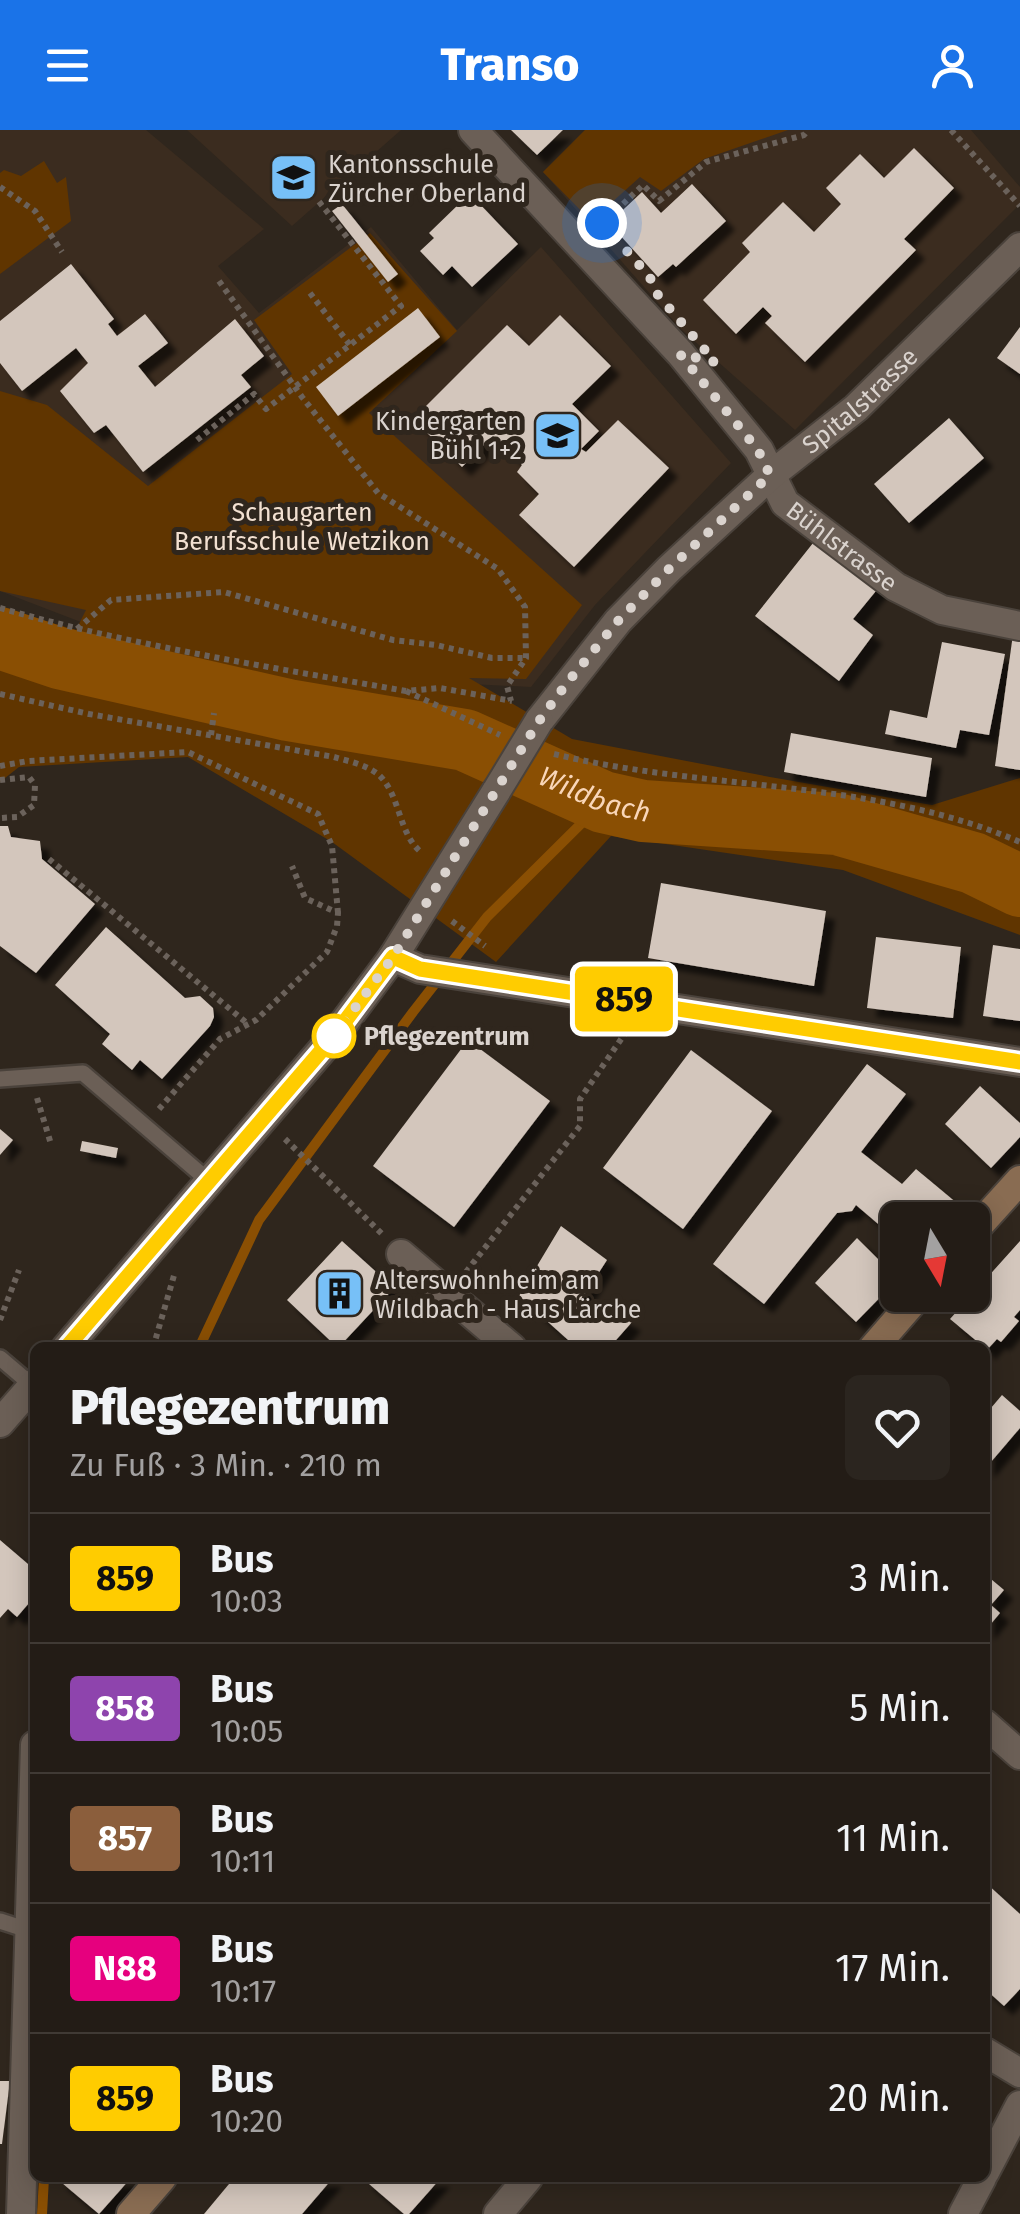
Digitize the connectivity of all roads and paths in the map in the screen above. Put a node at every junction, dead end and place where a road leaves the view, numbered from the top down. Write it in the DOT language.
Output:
graph roads {
  1 [pos="472,130"];
  2 [pos="808,130"];
  3 [pos="952,130"];
  4 [pos="0,187"];
  5 [pos="317,199"];
  6 [pos="1020,206"];
  7 [pos="614,236"];
  8 [pos="1020,247"];
  9 [pos="62,252"];
  10 [pos="219,281"];
  11 [pos="310,293"];
  12 [pos="350,345"];
  13 [pos="295,387"];
  14 [pos="197,440"];
  15 [pos="770,475"];
  16 [pos="0,608"];
  17 [pos="1020,626"];
  18 [pos="76,630"];
  19 [pos="526,658"];
  20 [pos="406,691"];
  21 [pos="0,694"];
  22 [pos="511,701"];
  23 [pos="214,713"];
  24 [pos="535,725"];
  25 [pos="211,735"];
  26 [pos="505,736"];
  27 [pos="0,766"];
  28 [pos="0,780"];
  29 [pos="0,818"];
  30 [pos="1020,842"];
  31 [pos="49,859"];
  32 [pos="431,860"];
  33 [pos="292,866"];
  34 [pos="338,912"];
  35 [pos="452,920"];
  36 [pos="494,953"];
  37 [pos="393,957"];
  38 [pos="646,1002"];
  39 [pos="248,1024"];
  40 [pos="1020,1062"];
  41 [pos="0,1079"];
  42 [pos="36,1095"];
  43 [pos="145,1125"];
  44 [pos="51,1144"];
  45 [pos="298,1152"];
  46 [pos="1020,1180"];
  47 [pos="210,1182"];
  48 [pos="990,1213"];
  49 [pos="401,1254"];
  50 [pos="19,1270"];
  51 [pos="449,1294"];
  52 [pos="904,1312"];
  53 [pos="0,1320"];
  54 [pos="71,1342"];
  55 [pos="505,1342"];
  56 [pos="878,1342"];
  57 [pos="0,1358"];
  58 [pos="30,1393"];
  59 [pos="30,1395"];
  60 [pos="0,1423"];
  61 [pos="990,1728"];
  62 [pos="1020,1755"];
  63 [pos="0,1921"];
  64 [pos="30,1931"];
  65 [pos="990,2055"];
  66 [pos="1020,2073"];
  67 [pos="1020,2105"];
  68 [pos="990,2163"];
  69 [pos="159,2182"];
  70 [pos="525,2182"];
  71 [pos="980,2182"];
  72 [pos="21,2214"];
  73 [pos="131,2214"];
  74 [pos="498,2214"];
  75 [pos="963,2214"];
  1 -- 15 [label="street, Bühlstrasse"];
  2 -- 7 [label="path"];
  3 -- 6 [label="path"];
  4 -- 9 [label="path"];
  5 -- 12 [label="path"];
  8 -- 15 [label="street, Spitalstrasse"];
  10 -- 13 [label="path"];
  11 -- 12 [label="path"];
  12 -- 13 [label="path"];
  13 -- 14 [label="path"];
  13 -- 19 [label="path"];
  15 -- 17 [label="street, Bühlstrasse"];
  15 -- 24 [label="street, Spitalstrasse"];
  16 -- 18 [label="path"];
  18 -- 19 [label="path"];
  18 -- 20 [label="path"];
  19 -- 22 [label="path"];
  20 -- 22 [label="path"];
  20 -- 26 [label="path"];
  21 -- 25 [label="path"];
  22 -- 24 [label="path"];
  23 -- 25 [label="path"];
  24 -- 30 [label="path"];
  24 -- 37 [label="street, Spitalstrasse, bridge"];
  25 -- 32 [label="path"];
  27 -- 34 [label="path"];
  28 -- 29 [label="path"];
  31 -- 39 [label="path"];
  33 -- 34 [label="path"];
  34 -- 39 [label="path"];
  35 -- 36 [label="path"];
  37 -- 38 [label="street"];
  37 -- 47 [label="street, Spitalstrasse"];
  38 -- 40 [label="street"];
  38 -- 51 [label="path"];
  39 -- 43 [label="path"];
  41 -- 43 [label="lane"];
  42 -- 44 [label="path"];
  43 -- 47 [label="lane"];
  45 -- 49 [label="path"];
  46 -- 48 [label="main road"];
  47 -- 54 [label="street, Spitalstrasse"];
  49 -- 51 [label="street"];
  50 -- 53 [label="path"];
  51 -- 55 [label="street"];
  52 -- 56 [label="main road"];
  57 -- 58 [label="lane"];
  59 -- 60 [label="street"];
  61 -- 62 [label="street"];
  63 -- 64 [label="lane"];
  64 -- 72 [label="street"];
  65 -- 66 [label="street"];
  67 -- 68 [label="street"];
  69 -- 73 [label="main road"];
  70 -- 74 [label="street"];
  71 -- 75 [label="street"];
}
